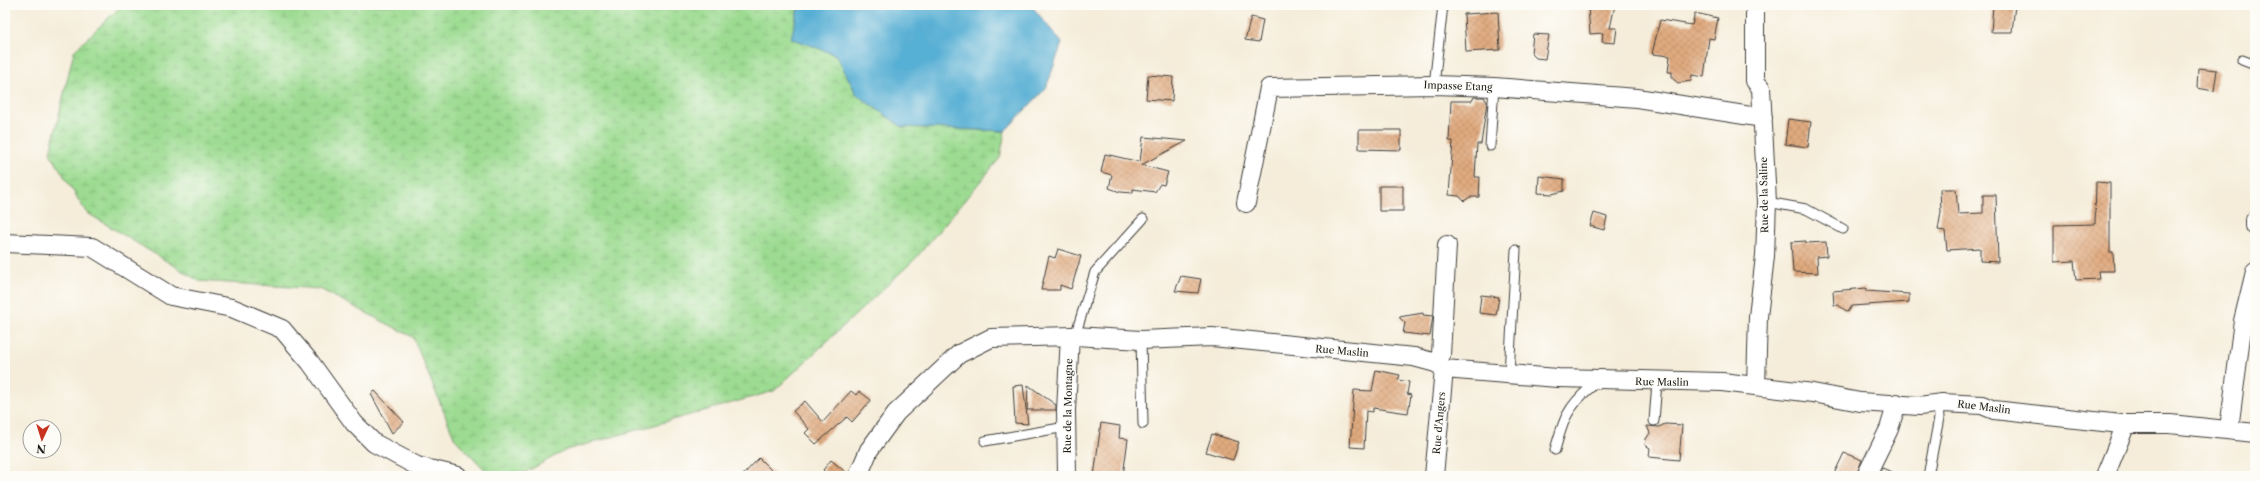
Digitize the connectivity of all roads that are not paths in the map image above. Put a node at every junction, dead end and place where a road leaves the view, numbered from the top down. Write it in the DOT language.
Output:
graph roads {
  1 [pos="1443,5"];
  2 [pos="1755,5"];
  3 [pos="2242,60"];
  4 [pos="2255,65"];
  5 [pos="1434,85"];
  6 [pos="1494,87"];
  7 [pos="1763,118"];
  8 [pos="1490,146"];
  9 [pos="1767,202"];
  10 [pos="1246,203"];
  11 [pos="1143,219"];
  12 [pos="2255,220"];
  13 [pos="2255,226"];
  14 [pos="1843,229"];
  15 [pos="5,243"];
  16 [pos="1447,246"];
  17 [pos="1516,250"];
  18 [pos="2255,272"];
  19 [pos="1073,336"];
  20 [pos="1141,340"];
  21 [pos="1440,366"];
  22 [pos="1509,374"];
  23 [pos="1592,379"];
  24 [pos="1657,382"];
  25 [pos="1756,386"];
  26 [pos="1897,403"];
  27 [pos="1938,404"];
  28 [pos="1654,421"];
  29 [pos="1143,424"];
  30 [pos="2126,424"];
  31 [pos="1066,427"];
  32 [pos="2229,429"];
  33 [pos="2255,433"];
  34 [pos="985,441"];
  35 [pos="1555,450"];
  36 [pos="458,476"];
  37 [pos="858,476"];
  38 [pos="1067,476"];
  39 [pos="1434,476"];
  40 [pos="1866,476"];
  41 [pos="1928,476"];
  42 [pos="2105,476"];
  1 -- 5 [label="lane"];
  2 -- 7 [label="street, Rue de la Saline"];
  3 -- 4 [label="lane"];
  5 -- 6 [label="street, Impasse Etang"];
  5 -- 10 [label="street, Impasse Etang"];
  6 -- 7 [label="street, Impasse Etang"];
  6 -- 8 [label="lane"];
  7 -- 9 [label="street, Rue de la Saline"];
  9 -- 14 [label="lane"];
  9 -- 25 [label="street, Rue de la Saline"];
  11 -- 19 [label="lane"];
  12 -- 13 [label="street"];
  15 -- 36 [label="street"];
  16 -- 21 [label="street, Rue d'Angers"];
  17 -- 22 [label="lane"];
  18 -- 32 [label="street"];
  19 -- 20 [label="street, Rue Maslin"];
  19 -- 31 [label="street, Rue de la Montagne"];
  19 -- 37 [label="street, Rue Maslin"];
  20 -- 21 [label="street, Rue Maslin"];
  20 -- 29 [label="lane"];
  21 -- 22 [label="street, Rue Maslin"];
  21 -- 39 [label="street, Rue d'Angers"];
  22 -- 23 [label="street, Rue Maslin"];
  23 -- 24 [label="street, Rue Maslin"];
  23 -- 35 [label="lane"];
  24 -- 25 [label="street, Rue Maslin"];
  24 -- 28 [label="lane"];
  25 -- 26 [label="street, Rue Maslin"];
  26 -- 27 [label="street, Rue Maslin"];
  26 -- 40 [label="street"];
  27 -- 30 [label="street, Rue Maslin"];
  27 -- 41 [label="lane"];
  30 -- 32 [label="street, Rue Maslin"];
  30 -- 42 [label="street"];
  31 -- 34 [label="lane"];
  31 -- 38 [label="street, Rue de la Montagne"];
  32 -- 33 [label="street, Rue Maslin"];
}
